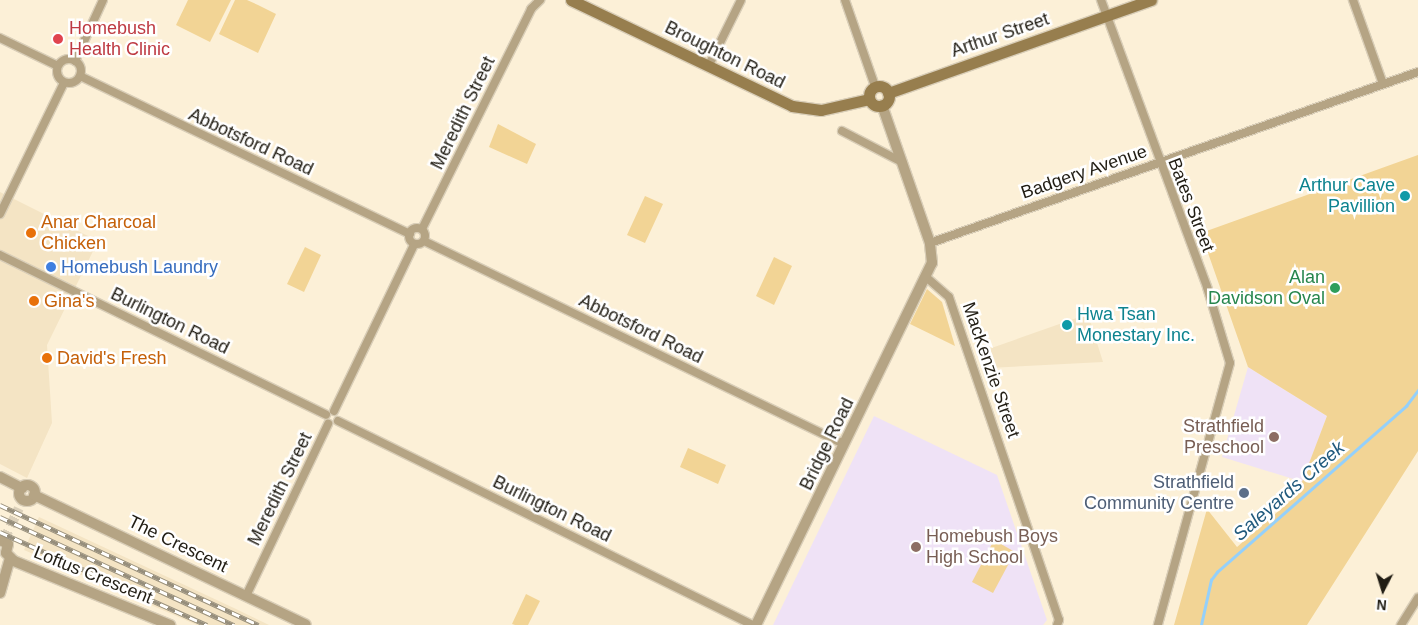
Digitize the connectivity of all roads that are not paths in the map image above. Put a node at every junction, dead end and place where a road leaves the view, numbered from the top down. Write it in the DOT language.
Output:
graph roads {
  1 [pos="103,0"];
  2 [pos="532,0"];
  3 [pos="540,0"];
  4 [pos="571,0"];
  5 [pos="741,0"];
  6 [pos="845,0"];
  7 [pos="1101,0"];
  8 [pos="1151,0"];
  9 [pos="1354,0"];
  10 [pos="531,10"];
  11 [pos="1106,16"];
  12 [pos="0,38"];
  13 [pos="75,61"];
  14 [pos="708,65"];
  15 [pos="58,66"];
  16 [pos="1418,72"];
  17 [pos="80,76"];
  18 [pos="64,83"];
  19 [pos="1383,84"];
  20 [pos="875,86"];
  21 [pos="888,93"];
  22 [pos="869,99"];
  23 [pos="882,105"];
  24 [pos="842,131"];
  25 [pos="902,162"];
  26 [pos="1158,162"];
  27 [pos="0,214"];
  28 [pos="422,229"];
  29 [pos="410,234"];
  30 [pos="424,241"];
  31 [pos="930,243"];
  32 [pos="414,245"];
  33 [pos="0,255"];
  34 [pos="926,277"];
  35 [pos="330,413"];
  36 [pos="338,420"];
  37 [pos="328,424"];
  38 [pos="844,444"];
  39 [pos="0,477"];
  40 [pos="22,488"];
  41 [pos="34,495"];
  42 [pos="3,540"];
  43 [pos="5,554"];
  44 [pos="0,593"];
  45 [pos="246,596"];
  46 [pos="1418,598"];
  47 [pos="170,625"];
  48 [pos="306,625"];
  49 [pos="754,625"];
  50 [pos="1058,625"];
  51 [pos="1158,625"];
  52 [pos="1401,625"];
  1 -- 13 [label="street"];
  2 -- 10 [label="street, Meredith Street"];
  3 -- 10 [label="street, Meredith Street"];
  4 -- 14 [label="main road, Broughton Road"];
  5 -- 14 [label="street"];
  6 -- 20 [label="street"];
  7 -- 11 [label="street, Bates Street"];
  8 -- 11 [label="main road, Arthur Street"];
  9 -- 19 [label="street"];
  10 -- 28 [label="street, Meredith Street"];
  11 -- 21 [label="main road, Arthur Street"];
  11 -- 26 [label="street, Bates Street"];
  12 -- 15 [label="street"];
  13 -- 15 [label="street"];
  13 -- 17 [label="street"];
  14 -- 22 [label="main road, Broughton Road"];
  15 -- 18 [label="street"];
  16 -- 19 [label="street, Badgery Avenue"];
  17 -- 18 [label="street"];
  17 -- 29 [label="street, Abbotsford Road"];
  18 -- 27 [label="street"];
  19 -- 26 [label="street, Badgery Avenue"];
  20 -- 21 [label="main road"];
  20 -- 22 [label="main road"];
  21 -- 23 [label="main road"];
  22 -- 23 [label="main road"];
  23 -- 25 [label="street"];
  24 -- 25 [label="street"];
  25 -- 31 [label="street"];
  26 -- 31 [label="street, Badgery Avenue"];
  26 -- 51 [label="street, Bates Street"];
  28 -- 29 [label="street"];
  28 -- 30 [label="street"];
  29 -- 32 [label="street"];
  30 -- 32 [label="street"];
  30 -- 38 [label="street, Abbotsford Road"];
  31 -- 34 [label="street"];
  32 -- 35 [label="street"];
  33 -- 35 [label="street, Burlington Road"];
  34 -- 38 [label="street, Bridge Road"];
  34 -- 50 [label="street, MacKenzie Street"];
  35 -- 36 [label="street"];
  35 -- 37 [label="street"];
  36 -- 37 [label="street"];
  36 -- 49 [label="street, Burlington Road"];
  37 -- 45 [label="street, Meredith Street"];
  38 -- 49 [label="street, Bridge Road"];
  39 -- 40 [label="street"];
  40 -- 41 [label="street, The Crescent"];
  40 -- 41 [label="street"];
  41 -- 45 [label="street, The Crescent"];
  42 -- 43 [label="street"];
  43 -- 44 [label="street"];
  43 -- 47 [label="street, Loftus Crescent"];
  45 -- 48 [label="street, The Crescent"];
  46 -- 52 [label="street"];
}
